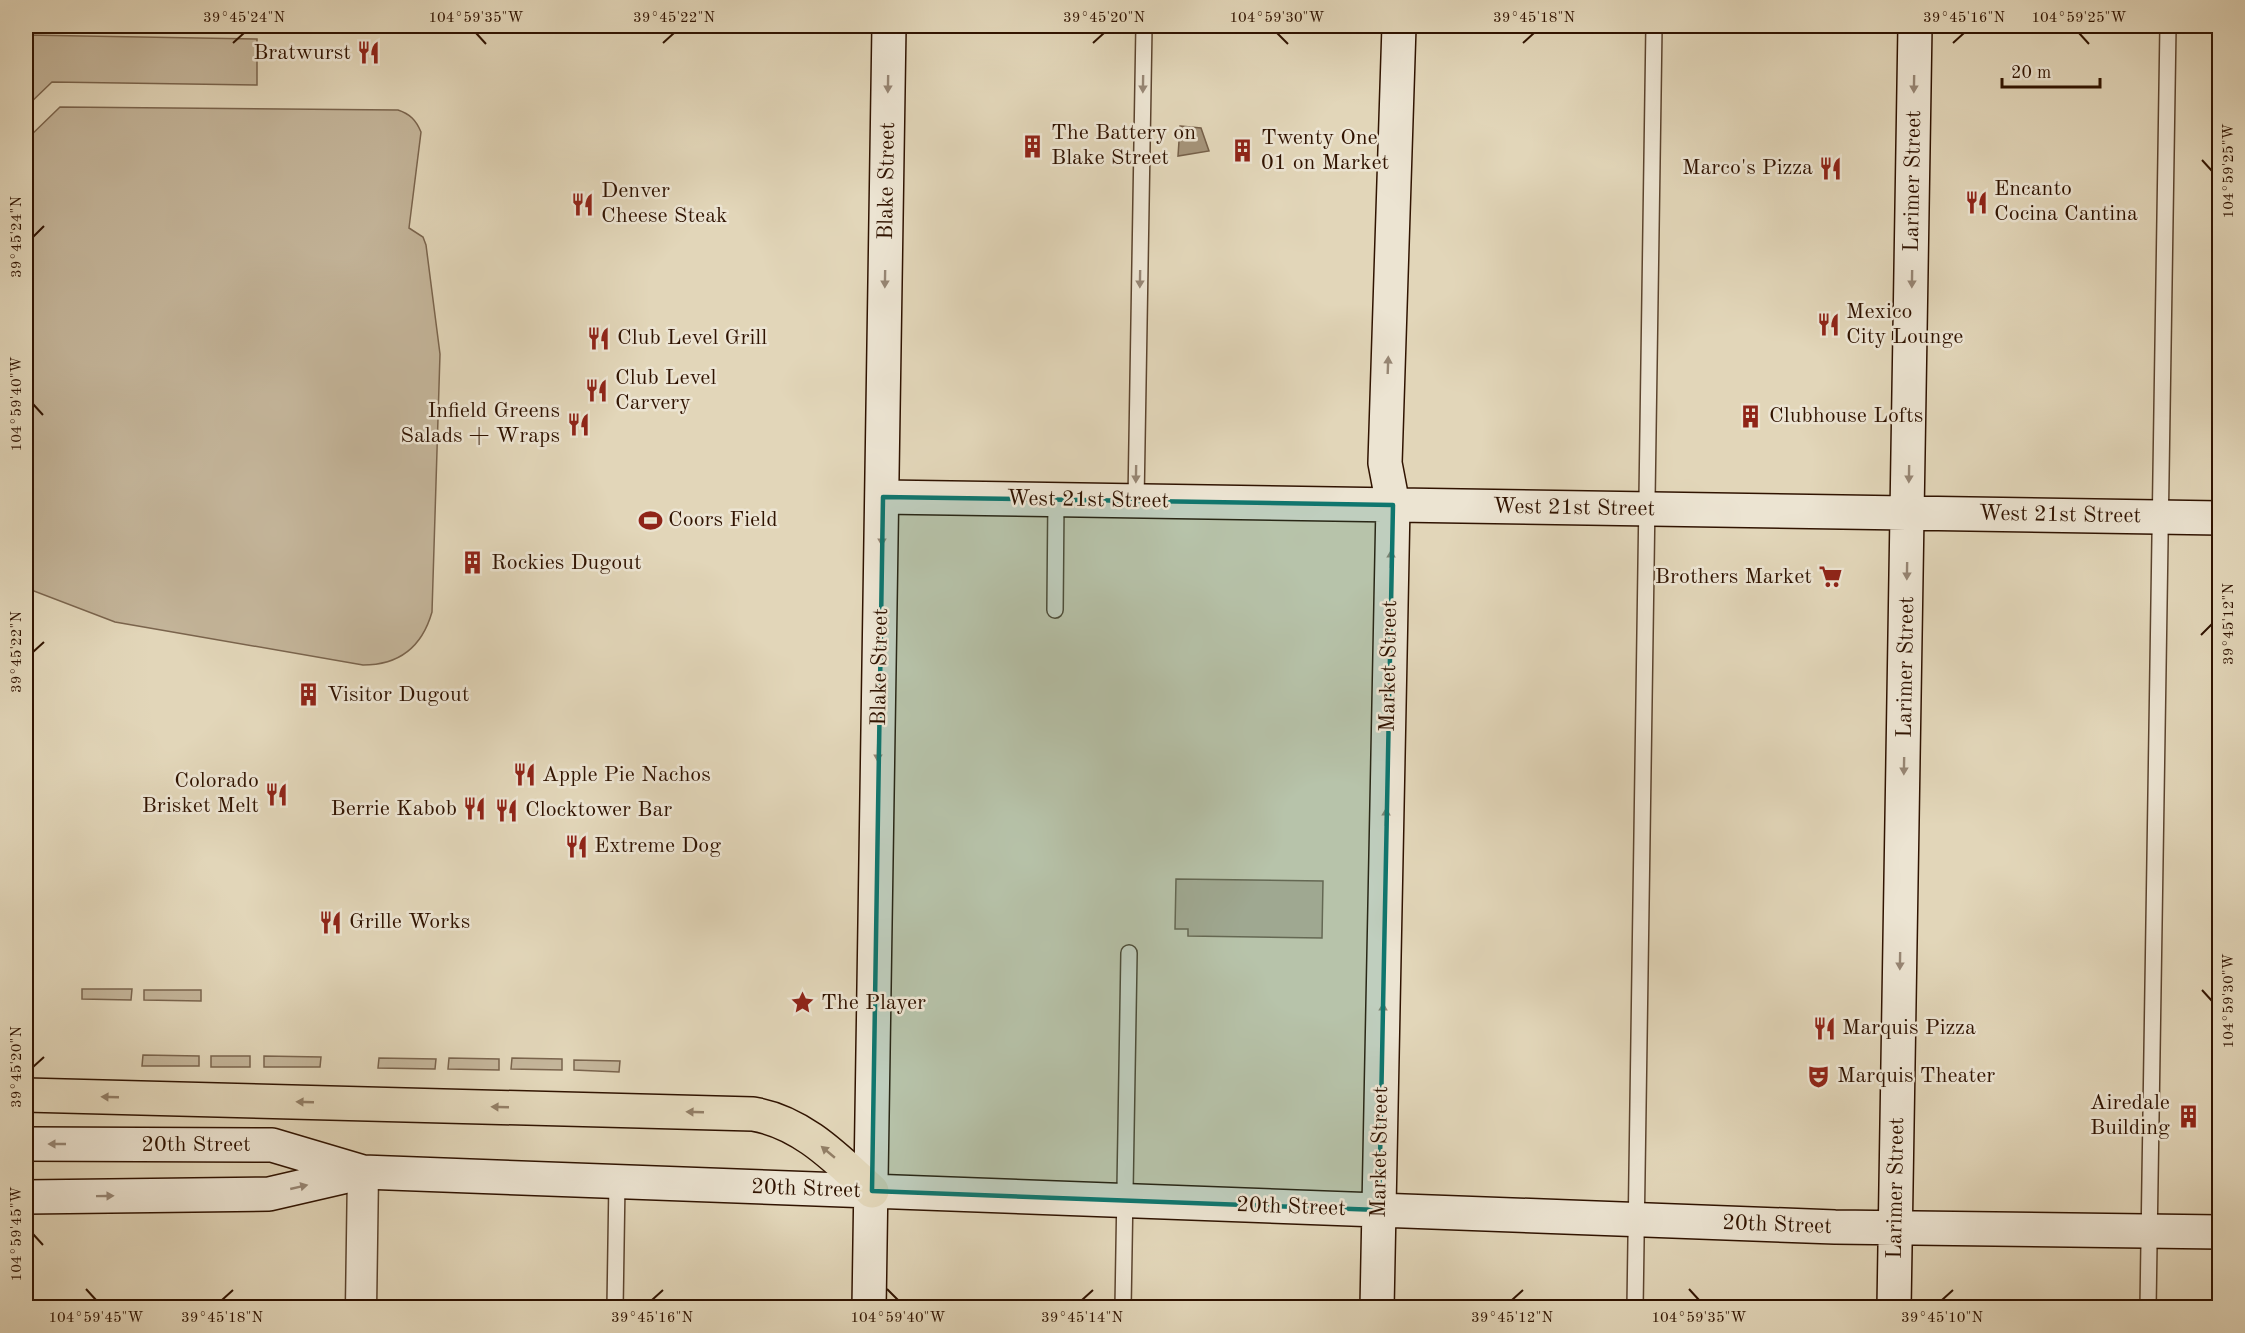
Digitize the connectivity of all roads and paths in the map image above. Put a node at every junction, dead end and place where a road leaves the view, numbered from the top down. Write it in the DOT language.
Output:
graph roads {
  1 [pos="889,26"];
  2 [pos="1144,26"];
  3 [pos="1399,26"];
  4 [pos="1654,26"];
  5 [pos="1915,26"];
  6 [pos="2168,26"];
  7 [pos="883,497"];
  8 [pos="1056,500"];
  9 [pos="1136,501"];
  10 [pos="1393,505"];
  11 [pos="1647,509"];
  12 [pos="1908,513"];
  13 [pos="2160,517"];
  14 [pos="2220,518"];
  15 [pos="1055,610"];
  16 [pos="1129,953"];
  17 [pos="26,1095"];
  18 [pos="26,1144"];
  19 [pos="363,1172"];
  20 [pos="617,1182"];
  21 [pos="872,1191"];
  22 [pos="26,1197"];
  23 [pos="1125,1201"];
  24 [pos="1379,1210"];
  25 [pos="1636,1219"];
  26 [pos="1894,1229"];
  27 [pos="2149,1231"];
  28 [pos="2220,1232"];
  29 [pos="361,1308"];
  30 [pos="615,1308"];
  31 [pos="869,1308"];
  32 [pos="1123,1308"];
  33 [pos="1377,1308"];
  34 [pos="1635,1308"];
  35 [pos="1894,1308"];
  36 [pos="2148,1308"];
  1 -- 7 [label="main road, Blake Street, one-way"];
  2 -- 9 [label="lane, one-way"];
  10 -- 3 [label="main road, Market Street, one-way"];
  4 -- 11 [label="lane"];
  5 -- 12 [label="main road, Larimer Street, one-way"];
  6 -- 13 [label="lane"];
  7 -- 8 [label="main road, West 21st Street"];
  7 -- 21 [label="main road, Blake Street, one-way"];
  8 -- 9 [label="main road, West 21st Street"];
  8 -- 15 [label="lane"];
  9 -- 10 [label="main road, West 21st Street"];
  10 -- 11 [label="main road, West 21st Street"];
  24 -- 10 [label="main road, Market Street, one-way"];
  11 -- 12 [label="main road, West 21st Street"];
  11 -- 25 [label="lane"];
  12 -- 13 [label="main road, West 21st Street"];
  12 -- 26 [label="main road, Larimer Street, one-way"];
  13 -- 14 [label="main road, West 21st Street"];
  13 -- 27 [label="lane"];
  16 -- 23 [label="lane"];
  21 -- 17 [label="highway, one-way"];
  19 -- 18 [label="main road, 20th Street, one-way"];
  19 -- 20 [label="main road, 20th Street"];
  22 -- 19 [label="main road, 20th Street, one-way"];
  19 -- 29 [label="street"];
  20 -- 21 [label="main road, 20th Street"];
  20 -- 30 [label="lane"];
  21 -- 23 [label="main road, 20th Street"];
  21 -- 31 [label="main road, Blake Street"];
  23 -- 24 [label="main road, 20th Street"];
  23 -- 32 [label="lane"];
  24 -- 25 [label="main road, 20th Street"];
  24 -- 33 [label="main road, Market Street"];
  25 -- 26 [label="main road, 20th Street"];
  25 -- 34 [label="lane"];
  26 -- 27 [label="main road, 20th Street"];
  26 -- 35 [label="main road, Larimer Street"];
  27 -- 28 [label="main road, 20th Street"];
  27 -- 36 [label="lane"];
}
